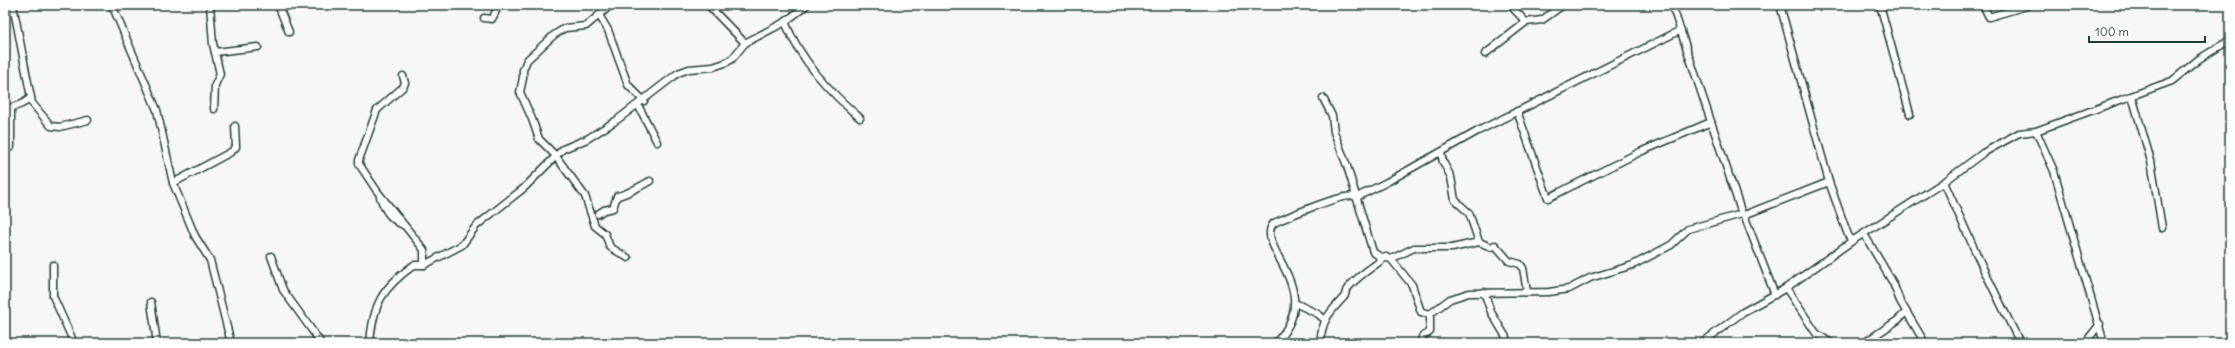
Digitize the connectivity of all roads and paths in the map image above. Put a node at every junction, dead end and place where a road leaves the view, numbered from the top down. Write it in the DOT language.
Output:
graph roads {
  1 [pos="13,5"];
  2 [pos="112,5"];
  3 [pos="210,5"];
  4 [pos="278,5"];
  5 [pos="496,5"];
  6 [pos="611,5"];
  7 [pos="708,5"];
  8 [pos="806,5"];
  9 [pos="1510,5"];
  10 [pos="1563,5"];
  11 [pos="1672,5"];
  12 [pos="1780,5"];
  13 [pos="1880,5"];
  14 [pos="1983,5"];
  15 [pos="2030,5"];
  16 [pos="599,15"];
  17 [pos="484,18"];
  18 [pos="785,22"];
  19 [pos="1526,22"];
  20 [pos="1681,30"];
  21 [pos="289,32"];
  22 [pos="2230,40"];
  23 [pos="745,43"];
  24 [pos="258,47"];
  25 [pos="215,52"];
  26 [pos="1486,54"];
  27 [pos="403,76"];
  28 [pos="2132,96"];
  29 [pos="31,97"];
  30 [pos="1323,98"];
  31 [pos="644,101"];
  32 [pos="638,106"];
  33 [pos="8,108"];
  34 [pos="214,109"];
  35 [pos="1518,111"];
  36 [pos="1910,114"];
  37 [pos="860,118"];
  38 [pos="88,120"];
  39 [pos="1711,122"];
  40 [pos="235,126"];
  41 [pos="2036,131"];
  42 [pos="657,142"];
  43 [pos="11,147"];
  44 [pos="1441,152"];
  45 [pos="555,155"];
  46 [pos="650,181"];
  47 [pos="1829,182"];
  48 [pos="1944,182"];
  49 [pos="173,183"];
  50 [pos="1357,197"];
  51 [pos="588,203"];
  52 [pos="590,210"];
  53 [pos="598,214"];
  54 [pos="1743,215"];
  55 [pos="2162,228"];
  56 [pos="1864,234"];
  57 [pos="1852,241"];
  58 [pos="1479,242"];
  59 [pos="271,256"];
  60 [pos="628,258"];
  61 [pos="1389,258"];
  62 [pos="52,265"];
  63 [pos="424,265"];
  64 [pos="1786,288"];
  65 [pos="1484,292"];
  66 [pos="1526,292"];
  67 [pos="1775,295"];
  68 [pos="151,302"];
  69 [pos="1295,303"];
  70 [pos="1906,312"];
  71 [pos="1430,314"];
  72 [pos="1324,319"];
  73 [pos="2100,324"];
  74 [pos="2230,335"];
  75 [pos="74,343"];
  76 [pos="157,343"];
  77 [pos="231,343"];
  78 [pos="321,343"];
  79 [pos="370,343"];
  80 [pos="1275,343"];
  81 [pos="1320,343"];
  82 [pos="1420,343"];
  83 [pos="1505,343"];
  84 [pos="1702,343"];
  85 [pos="1831,343"];
  86 [pos="1864,343"];
  87 [pos="1925,343"];
  88 [pos="2020,343"];
  89 [pos="2085,343"];
  90 [pos="2104,343"];
  91 [pos="2228,343"];
  1 -- 29 [label="street"];
  2 -- 49 [label="street"];
  3 -- 25 [label="street"];
  4 -- 21 [label="street"];
  5 -- 17 [label="street"];
  6 -- 16 [label="street"];
  7 -- 23 [label="street"];
  8 -- 18 [label="street"];
  9 -- 19 [label="street"];
  10 -- 19 [label="street"];
  11 -- 20 [label="street"];
  12 -- 47 [label="street"];
  13 -- 36 [label="street"];
  14 -- 15 [label="street"];
  16 -- 31 [label="street"];
  16 -- 45 [label="street"];
  18 -- 23 [label="street"];
  18 -- 37 [label="street"];
  19 -- 26 [label="street"];
  20 -- 35 [label="street"];
  20 -- 39 [label="street"];
  22 -- 28 [label="street"];
  23 -- 31 [label="street"];
  24 -- 25 [label="street"];
  25 -- 34 [label="street"];
  27 -- 63 [label="street"];
  28 -- 41 [label="street"];
  28 -- 55 [label="street"];
  29 -- 33 [label="street"];
  29 -- 38 [label="street"];
  30 -- 50 [label="street"];
  31 -- 32 [label="street"];
  32 -- 42 [label="street"];
  32 -- 45 [label="street"];
  33 -- 43 [label="street"];
  35 -- 39 [label="street"];
  35 -- 44 [label="street"];
  39 -- 54 [label="street"];
  40 -- 49 [label="street"];
  41 -- 48 [label="street"];
  41 -- 73 [label="street"];
  44 -- 50 [label="street"];
  44 -- 58 [label="street"];
  45 -- 51 [label="street"];
  45 -- 63 [label="street"];
  46 -- 53 [label="street"];
  47 -- 54 [label="street"];
  47 -- 57 [label="street"];
  48 -- 56 [label="street"];
  48 -- 88 [label="street"];
  49 -- 77 [label="street"];
  50 -- 61 [label="street"];
  50 -- 69 [label="street"];
  51 -- 52 [label="street"];
  51 -- 53 [label="street"];
  52 -- 53 [label="street"];
  52 -- 60 [label="street"];
  54 -- 66 [label="street"];
  54 -- 67 [label="street"];
  56 -- 57 [label="street"];
  56 -- 70 [label="street"];
  57 -- 64 [label="street"];
  58 -- 61 [label="street"];
  58 -- 66 [label="street"];
  59 -- 78 [label="street"];
  61 -- 71 [label="street"];
  61 -- 72 [label="street"];
  62 -- 75 [label="street"];
  63 -- 79 [label="street"];
  64 -- 67 [label="street"];
  64 -- 85 [label="street"];
  65 -- 66 [label="street"];
  65 -- 71 [label="street"];
  65 -- 83 [label="street"];
  67 -- 84 [label="street"];
  68 -- 76 [label="street"];
  69 -- 72 [label="street"];
  69 -- 80 [label="street"];
  70 -- 86 [label="street"];
  70 -- 87 [label="street"];
  71 -- 82 [label="street"];
  72 -- 81 [label="street"];
  73 -- 89 [label="street"];
  73 -- 90 [label="street"];
  74 -- 91 [label="street"];
}
